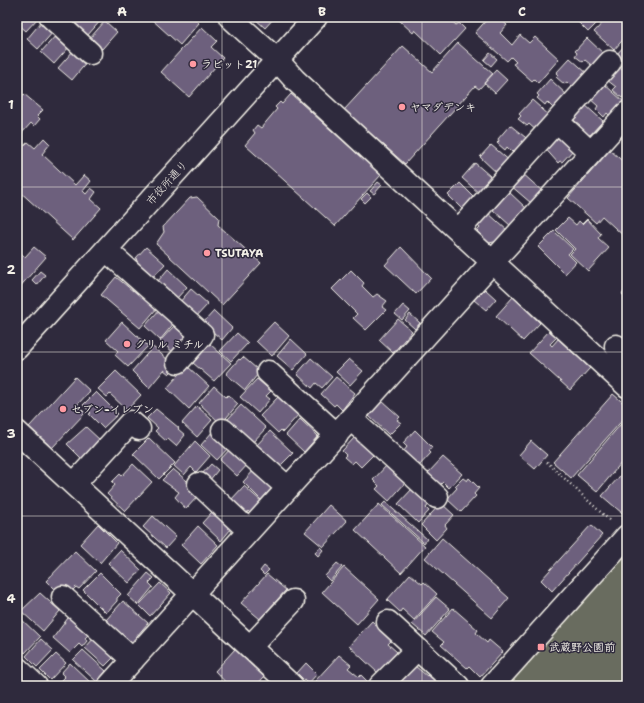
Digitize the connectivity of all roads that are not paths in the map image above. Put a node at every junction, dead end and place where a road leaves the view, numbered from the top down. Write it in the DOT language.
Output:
graph roads {
  1 [pos="51,17"];
  2 [pos="230,17"];
  3 [pos="316,17"];
  4 [pos="90,53"];
  5 [pos="277,60"];
  6 [pos="610,62"];
  7 [pos="627,113"];
  8 [pos="557,121"];
  9 [pos="591,153"];
  10 [pos="459,230"];
  11 [pos="106,250"];
  12 [pos="494,262"];
  13 [pos="17,348"];
  14 [pos="178,362"];
  15 [pos="268,372"];
  16 [pos="627,386"];
  17 [pos="351,419"];
  18 [pos="139,429"];
  19 [pos="223,430"];
  20 [pos="17,432"];
  21 [pos="337,435"];
  22 [pos="74,484"];
  23 [pos="200,484"];
  24 [pos="288,488"];
  25 [pos="437,497"];
  26 [pos="249,531"];
  27 [pos="627,536"];
  28 [pos="192,594"];
  29 [pos="63,598"];
  30 [pos="293,601"];
  31 [pos="388,622"];
  32 [pos="250,647"];
  33 [pos="417,650"];
  34 [pos="133,660"];
  35 [pos="18,669"];
  36 [pos="36,686"];
  37 [pos="109,686"];
  38 [pos="292,686"];
  39 [pos="380,686"];
  40 [pos="458,686"];
  41 [pos="492,686"];
  1 -- 4 [label="street"];
  2 -- 5 [label="street"];
  3 -- 5 [label="street, 市役所通り"];
  5 -- 10 [label="street"];
  5 -- 11 [label="street, 市役所通り"];
  6 -- 8 [label="street"];
  7 -- 9 [label="street"];
  8 -- 9 [label="street"];
  8 -- 10 [label="street"];
  9 -- 12 [label="street"];
  10 -- 12 [label="street"];
  11 -- 13 [label="street, 市役所通り"];
  11 -- 14 [label="street"];
  12 -- 16 [label="street"];
  12 -- 17 [label="street"];
  15 -- 21 [label="street"];
  17 -- 21 [label="street"];
  17 -- 25 [label="street"];
  18 -- 22 [label="street"];
  19 -- 24 [label="street"];
  20 -- 22 [label="street"];
  21 -- 24 [label="street"];
  22 -- 28 [label="street"];
  23 -- 26 [label="street"];
  24 -- 26 [label="street"];
  26 -- 28 [label="street"];
  27 -- 41 [label="street"];
  28 -- 32 [label="street"];
  28 -- 34 [label="street"];
  29 -- 34 [label="street"];
  30 -- 32 [label="street"];
  31 -- 33 [label="street"];
  32 -- 38 [label="street"];
  33 -- 39 [label="street"];
  33 -- 40 [label="street"];
  34 -- 37 [label="street"];
  35 -- 36 [label="street"];
}
